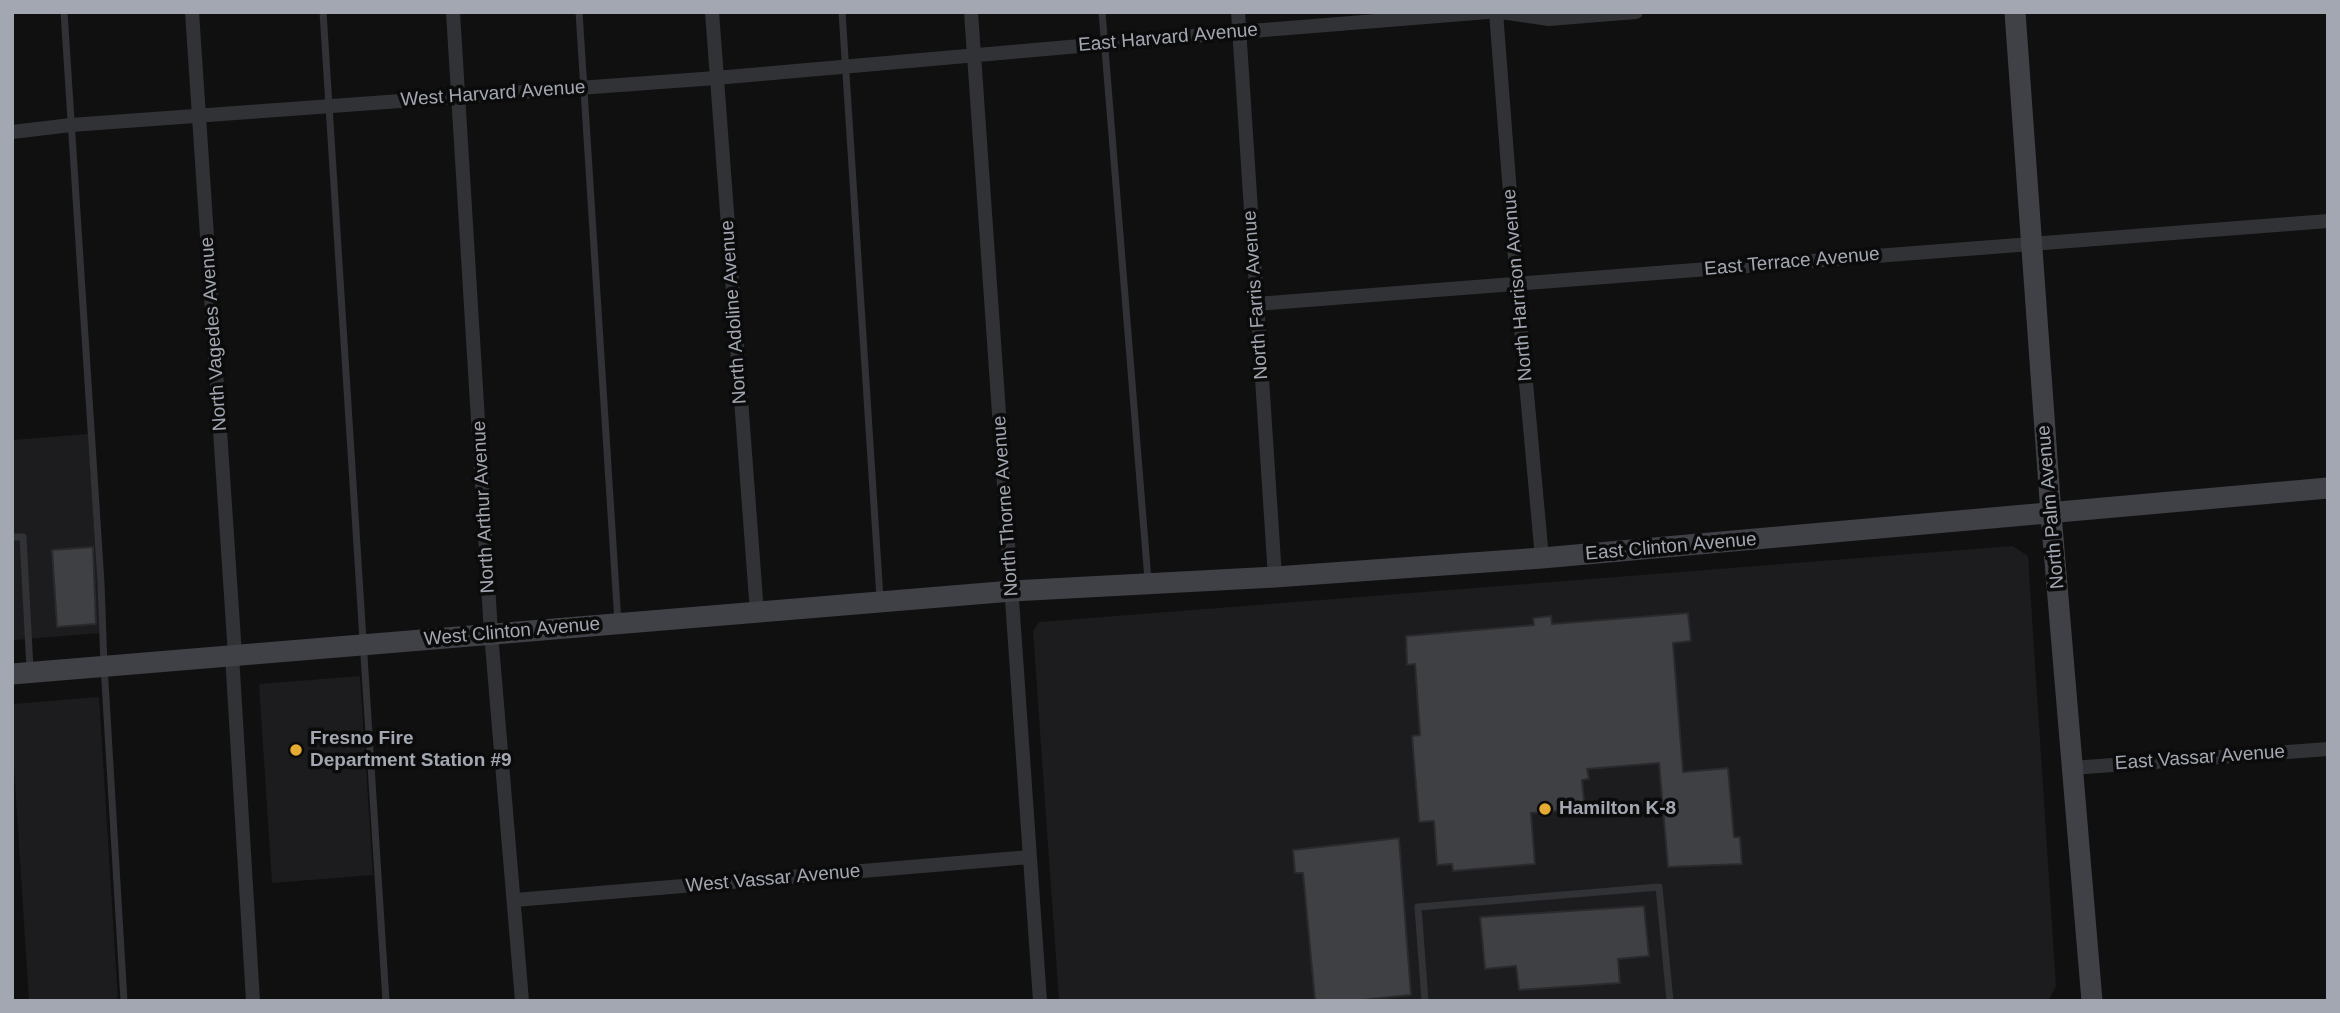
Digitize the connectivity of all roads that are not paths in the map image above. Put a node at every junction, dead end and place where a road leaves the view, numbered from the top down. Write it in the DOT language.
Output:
graph roads {
  1 [pos="64,12"];
  2 [pos="192,12"];
  3 [pos="323,12"];
  4 [pos="453,12"];
  5 [pos="579,12"];
  6 [pos="712,12"];
  7 [pos="842,12"];
  8 [pos="971,12"];
  9 [pos="1102,12"];
  10 [pos="1238,12"];
  11 [pos="1488,12"];
  12 [pos="1498,12"];
  13 [pos="1636,12"];
  14 [pos="2015,12"];
  15 [pos="1363,17"];
  16 [pos="1240,32"];
  17 [pos="1105,43"];
  18 [pos="974,55"];
  19 [pos="845,66"];
  20 [pos="716,78"];
  21 [pos="584,87"];
  22 [pos="459,96"];
  23 [pos="329,108"];
  24 [pos="199,117"];
  25 [pos="71,125"];
  26 [pos="12,132"];
  27 [pos="2328,221"];
  28 [pos="2030,243"];
  29 [pos="1517,284"];
  30 [pos="1256,304"];
  31 [pos="2328,488"];
  32 [pos="2051,514"];
  33 [pos="12,537"];
  34 [pos="1542,558"];
  35 [pos="1275,577"];
  36 [pos="1149,583"];
  37 [pos="1012,591"];
  38 [pos="880,602"];
  39 [pos="757,613"];
  40 [pos="618,623"];
  41 [pos="491,633"];
  42 [pos="363,644"];
  43 [pos="234,655"];
  44 [pos="104,665"];
  45 [pos="21,674"];
  46 [pos="2328,749"];
  47 [pos="2072,768"];
  48 [pos="1030,857"];
  49 [pos="516,900"];
  50 [pos="124,1001"];
  51 [pos="253,1001"];
  52 [pos="386,1001"];
  53 [pos="522,1001"];
  54 [pos="1040,1001"];
  55 [pos="1425,1001"];
  56 [pos="1670,1001"];
  57 [pos="2092,1001"];
  1 -- 25 [label="lane"];
  2 -- 24 [label="street, North Vagedes Avenue"];
  3 -- 23 [label="lane"];
  4 -- 22 [label="street, North Arthur Avenue"];
  5 -- 21 [label="lane"];
  6 -- 20 [label="street, North Adoline Avenue"];
  7 -- 19 [label="lane"];
  8 -- 18 [label="street, North Thorne Avenue"];
  9 -- 17 [label="lane"];
  10 -- 16 [label="street, North Farris Avenue"];
  11 -- 15 [label="street, East Harvard Avenue"];
  12 -- 13 [label="street"];
  12 -- 29 [label="street, North Harrison Avenue"];
  14 -- 28 [label="main road, North Palm Avenue"];
  15 -- 16 [label="street, East Harvard Avenue"];
  16 -- 17 [label="street, East Harvard Avenue"];
  16 -- 30 [label="street, North Farris Avenue"];
  17 -- 18 [label="street, East Harvard Avenue"];
  17 -- 36 [label="lane"];
  18 -- 19 [label="street, West Harvard Avenue"];
  18 -- 37 [label="street, North Thorne Avenue"];
  19 -- 20 [label="street, West Harvard Avenue"];
  19 -- 38 [label="lane"];
  20 -- 21 [label="street, West Harvard Avenue"];
  20 -- 39 [label="street, North Adoline Avenue"];
  21 -- 22 [label="street, West Harvard Avenue"];
  21 -- 40 [label="lane"];
  22 -- 23 [label="street, West Harvard Avenue"];
  22 -- 41 [label="street, North Arthur Avenue"];
  23 -- 24 [label="street, West Harvard Avenue"];
  23 -- 42 [label="lane"];
  24 -- 25 [label="street, West Harvard Avenue"];
  24 -- 43 [label="street, North Vagedes Avenue"];
  25 -- 26 [label="street, West Harvard Avenue"];
  25 -- 44 [label="lane"];
  27 -- 28 [label="street, East Terrace Avenue"];
  28 -- 29 [label="street, East Terrace Avenue"];
  28 -- 32 [label="main road, North Palm Avenue"];
  29 -- 30 [label="street, East Terrace Avenue"];
  29 -- 34 [label="street, North Harrison Avenue"];
  30 -- 35 [label="street, North Farris Avenue"];
  31 -- 32 [label="main road, East Clinton Avenue"];
  32 -- 34 [label="main road, East Clinton Avenue"];
  32 -- 47 [label="main road, North Palm Avenue"];
  33 -- 45 [label="lane"];
  34 -- 35 [label="main road, East Clinton Avenue"];
  35 -- 36 [label="main road, East Clinton Avenue"];
  36 -- 37 [label="main road, East Clinton Avenue"];
  37 -- 38 [label="main road, West Clinton Avenue"];
  37 -- 48 [label="street, North Thorne Avenue"];
  38 -- 39 [label="main road, West Clinton Avenue"];
  39 -- 40 [label="main road, West Clinton Avenue"];
  40 -- 41 [label="main road, West Clinton Avenue"];
  41 -- 42 [label="main road, West Clinton Avenue"];
  41 -- 49 [label="street, North Arthur Avenue"];
  42 -- 43 [label="main road, West Clinton Avenue"];
  42 -- 52 [label="lane"];
  43 -- 44 [label="main road, West Clinton Avenue"];
  43 -- 51 [label="street, North Vagedes Avenue"];
  44 -- 45 [label="main road, West Clinton Avenue"];
  44 -- 50 [label="lane"];
  46 -- 47 [label="street, East Vassar Avenue"];
  47 -- 57 [label="main road, North Palm Avenue"];
  48 -- 49 [label="street, West Vassar Avenue"];
  48 -- 54 [label="street, North Thorne Avenue"];
  49 -- 53 [label="street, North Arthur Avenue"];
  55 -- 56 [label="lane"];
}
